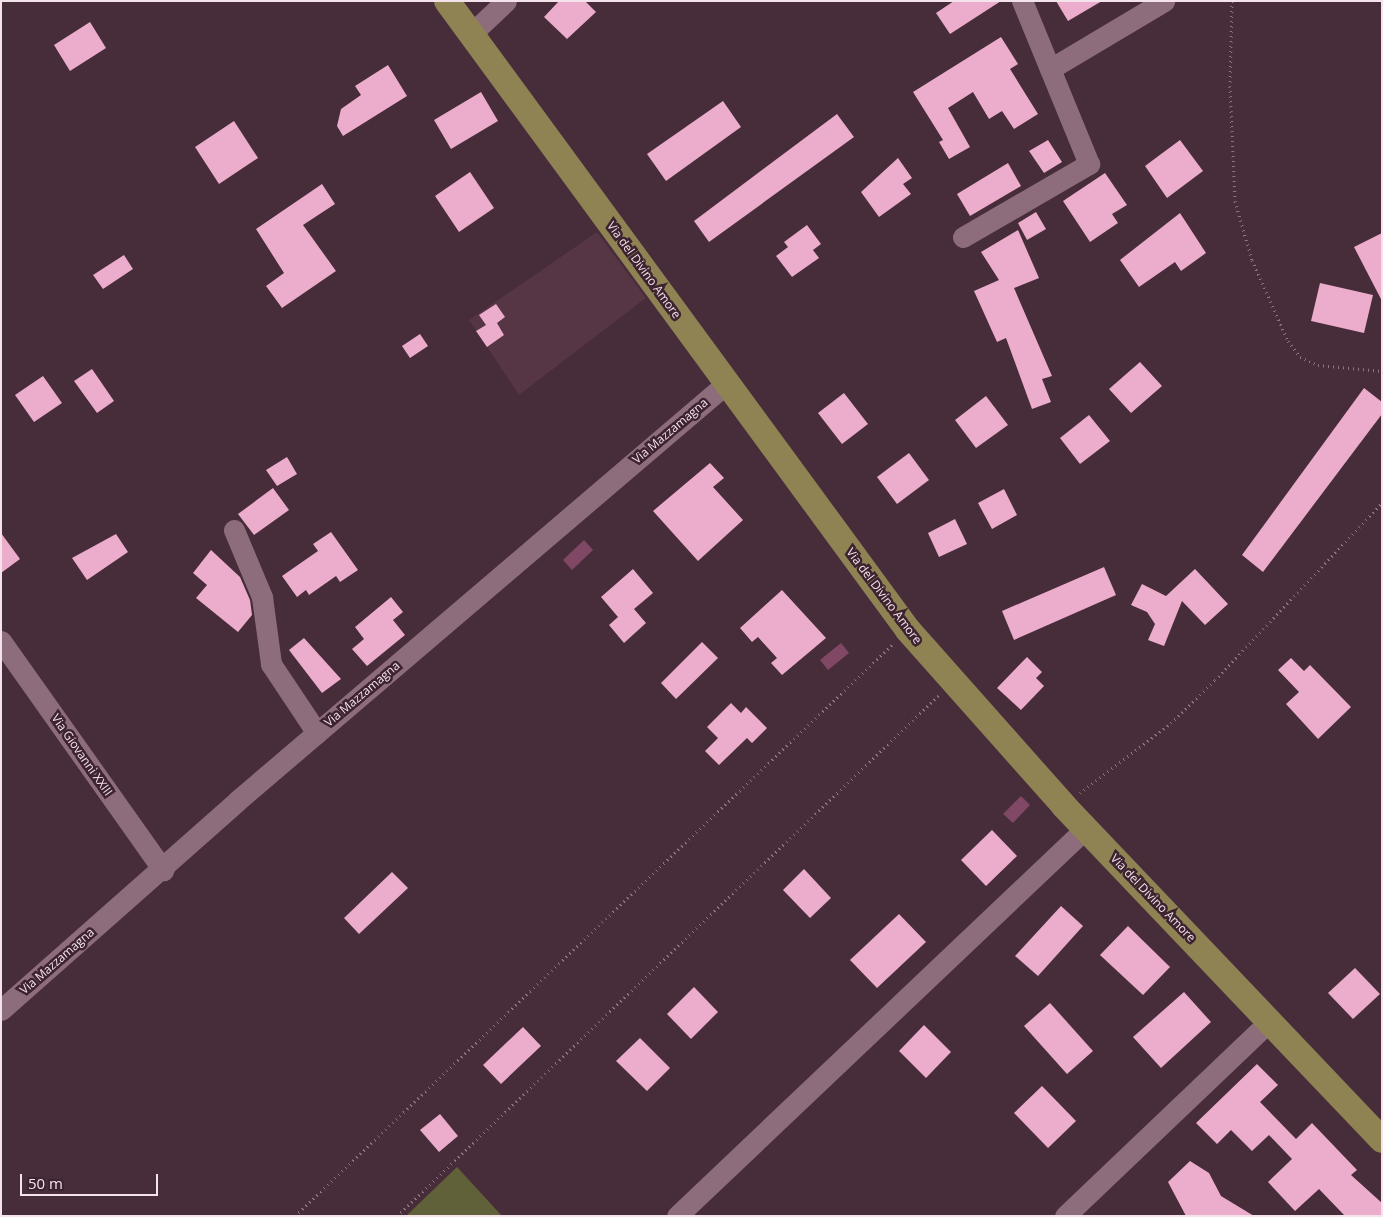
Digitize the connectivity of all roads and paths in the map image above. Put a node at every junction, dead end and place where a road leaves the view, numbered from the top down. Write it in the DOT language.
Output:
graph roads {
  1 [pos="447,1"];
  2 [pos="1022,1"];
  3 [pos="1164,1"];
  4 [pos="1232,1"];
  5 [pos="499,4"];
  6 [pos="471,34"];
  7 [pos="1050,69"];
  8 [pos="963,237"];
  9 [pos="1382,371"];
  10 [pos="727,383"];
  11 [pos="1382,503"];
  12 [pos="234,530"];
  13 [pos="908,630"];
  14 [pos="1,641"];
  15 [pos="953,681"];
  16 [pos="317,733"];
  17 [pos="1064,806"];
  18 [pos="1086,828"];
  19 [pos="163,870"];
  20 [pos="1,1010"];
  21 [pos="1270,1021"];
  22 [pos="1382,1140"];
  23 [pos="295,1216"];
  24 [pos="397,1216"];
  25 [pos="676,1216"];
  26 [pos="1065,1216"];
  1 -- 6 [label="main road, Via del Divino Amore"];
  2 -- 7 [label="street"];
  3 -- 7 [label="street"];
  4 -- 9 [label="path"];
  5 -- 6 [label="street"];
  6 -- 10 [label="main road, Via del Divino Amore"];
  7 -- 8 [label="street"];
  10 -- 13 [label="main road, Via del Divino Amore"];
  10 -- 16 [label="street, Via Mazzamagna"];
  11 -- 17 [label="path"];
  12 -- 16 [label="street"];
  13 -- 15 [label="main road, Via del Divino Amore"];
  13 -- 23 [label="path"];
  14 -- 19 [label="street, Via Giovanni XXIII"];
  15 -- 17 [label="main road, Via del Divino Amore"];
  15 -- 24 [label="path"];
  16 -- 19 [label="street, Via Mazzamagna"];
  17 -- 18 [label="main road, Via del Divino Amore"];
  18 -- 21 [label="main road, Via del Divino Amore"];
  18 -- 25 [label="street"];
  19 -- 20 [label="street, Via Mazzamagna"];
  21 -- 22 [label="main road, Via del Divino Amore"];
  21 -- 26 [label="street"];
}
